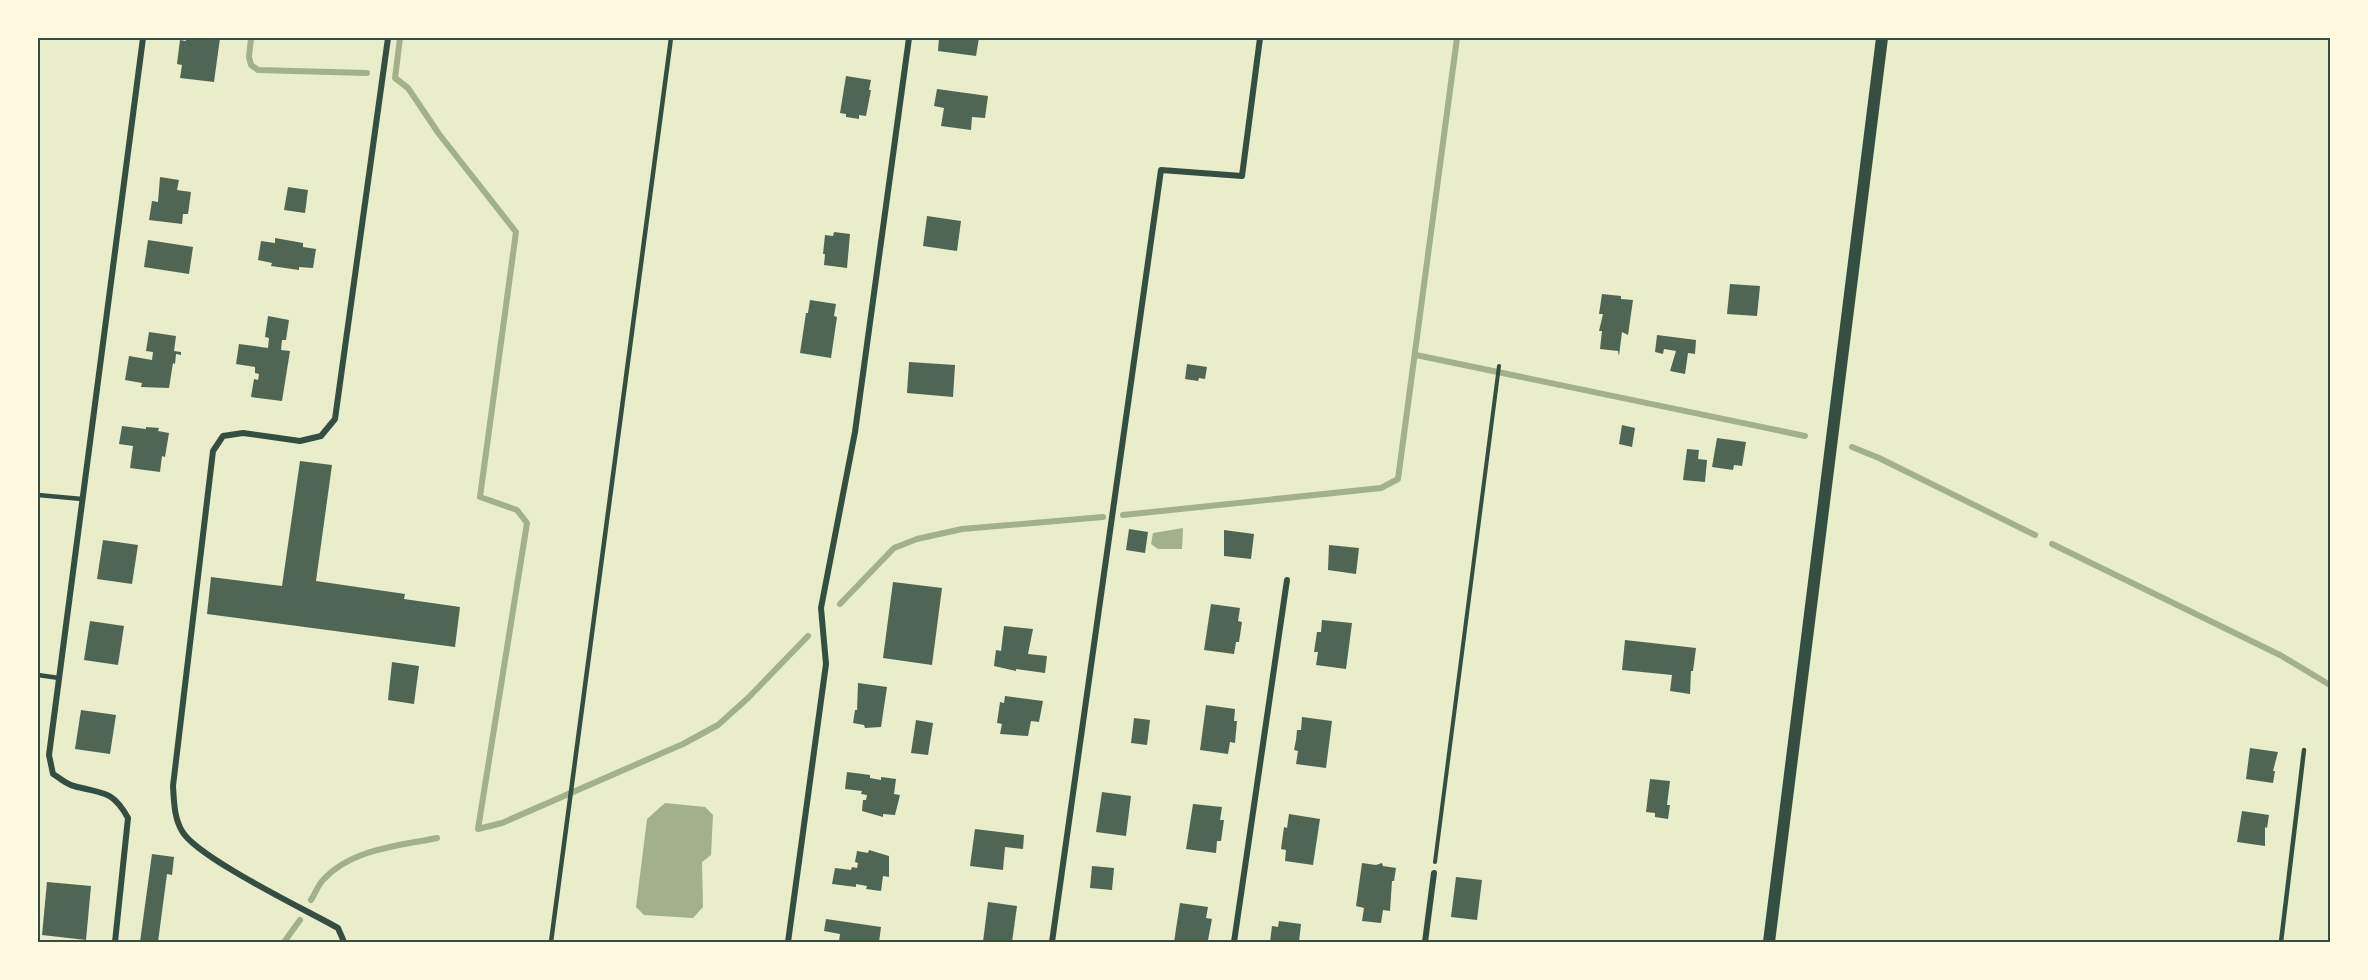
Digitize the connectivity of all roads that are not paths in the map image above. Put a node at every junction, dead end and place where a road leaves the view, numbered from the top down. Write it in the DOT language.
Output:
graph roads {
  1 [pos="143,38"];
  2 [pos="388,38"];
  3 [pos="671,38"];
  4 [pos="909,38"];
  5 [pos="1260,38"];
  6 [pos="1882,38"];
  7 [pos="38,495"];
  8 [pos="82,499"];
  9 [pos="1287,580"];
  10 [pos="38,675"];
  11 [pos="59,678"];
  12 [pos="2304,750"];
  13 [pos="1434,873"];
  14 [pos="115,942"];
  15 [pos="344,942"];
  16 [pos="551,942"];
  17 [pos="788,942"];
  18 [pos="1052,942"];
  19 [pos="1234,942"];
  20 [pos="1425,942"];
  21 [pos="1768,942"];
  22 [pos="2281,942"];
  1 -- 8 [label="street"];
  2 -- 15 [label="street"];
  3 -- 16 [label="lane"];
  4 -- 17 [label="street"];
  5 -- 18 [label="street"];
  6 -- 21 [label="main road"];
  7 -- 8 [label="lane"];
  8 -- 11 [label="street"];
  9 -- 19 [label="street"];
  10 -- 11 [label="lane"];
  11 -- 14 [label="street"];
  12 -- 22 [label="lane"];
  13 -- 20 [label="street"];
}
